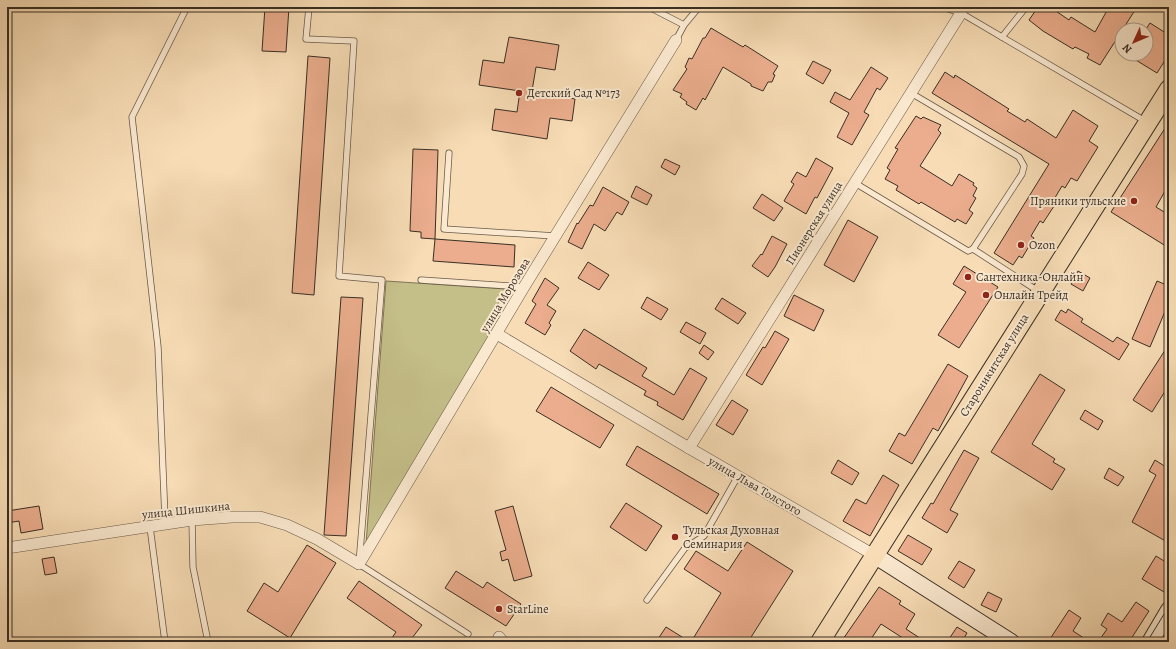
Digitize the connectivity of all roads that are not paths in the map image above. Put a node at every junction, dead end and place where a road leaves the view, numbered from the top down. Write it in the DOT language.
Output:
graph roads {
  1 [pos="187,7"];
  2 [pos="309,7"];
  3 [pos="649,7"];
  4 [pos="699,7"];
  5 [pos="942,7"];
  6 [pos="1026,7"];
  7 [pos="962,10"];
  8 [pos="684,24"];
  9 [pos="1002,37"];
  10 [pos="676,40"];
  11 [pos="911,93"];
  12 [pos="1166,98"];
  13 [pos="1147,123"];
  14 [pos="449,153"];
  15 [pos="855,183"];
  16 [pos="556,236"];
  17 [pos="973,249"];
  18 [pos="421,280"];
  19 [pos="524,287"];
  20 [pos="1040,293"];
  21 [pos="497,334"];
  22 [pos="689,448"];
  23 [pos="738,476"];
  24 [pos="192,520"];
  25 [pos="164,524"];
  26 [pos="150,527"];
  27 [pos="7,548"];
  28 [pos="874,555"];
  29 [pos="359,564"];
  30 [pos="647,600"];
  31 [pos="1169,610"];
  32 [pos="468,634"];
  33 [pos="165,642"];
  34 [pos="208,642"];
  35 [pos="820,642"];
  36 [pos="1011,642"];
  37 [pos="1150,642"];
  1 -- 25 [label="lane"];
  2 -- 29 [label="lane"];
  3 -- 8 [label="lane"];
  4 -- 8 [label="lane"];
  5 -- 7 [label="lane"];
  6 -- 9 [label="lane"];
  7 -- 9 [label="lane"];
  7 -- 11 [label="street, Пионерская улица"];
  8 -- 10 [label="lane"];
  9 -- 13 [label="lane"];
  10 -- 16 [label="street, улица Морозова"];
  11 -- 15 [label="street, Пионерская улица"];
  11 -- 17 [label="lane"];
  12 -- 13 [label="main road, Староникитская улица"];
  13 -- 20 [label="main road, Староникитская улица"];
  14 -- 16 [label="lane"];
  15 -- 17 [label="lane"];
  15 -- 22 [label="street, Пионерская улица"];
  16 -- 19 [label="street, улица Морозова"];
  17 -- 20 [label="lane"];
  18 -- 19 [label="lane"];
  19 -- 21 [label="street, улица Морозова"];
  20 -- 28 [label="main road, Староникитская улица"];
  21 -- 22 [label="street, улица Льва Толстого"];
  21 -- 29 [label="street, улица Морозова"];
  22 -- 23 [label="street, улица Льва Толстого"];
  23 -- 28 [label="street, улица Льва Толстого"];
  23 -- 30 [label="lane"];
  24 -- 25 [label="street, улица Шишкина"];
  24 -- 29 [label="street, улица Шишкина"];
  24 -- 34 [label="lane"];
  25 -- 26 [label="street, улица Шишкина"];
  26 -- 27 [label="street, улица Шишкина"];
  26 -- 33 [label="lane"];
  28 -- 35 [label="main road, Староникитская улица"];
  28 -- 36 [label="street, улица Льва Толстого"];
  29 -- 32 [label="lane"];
  31 -- 37 [label="street"];
}
